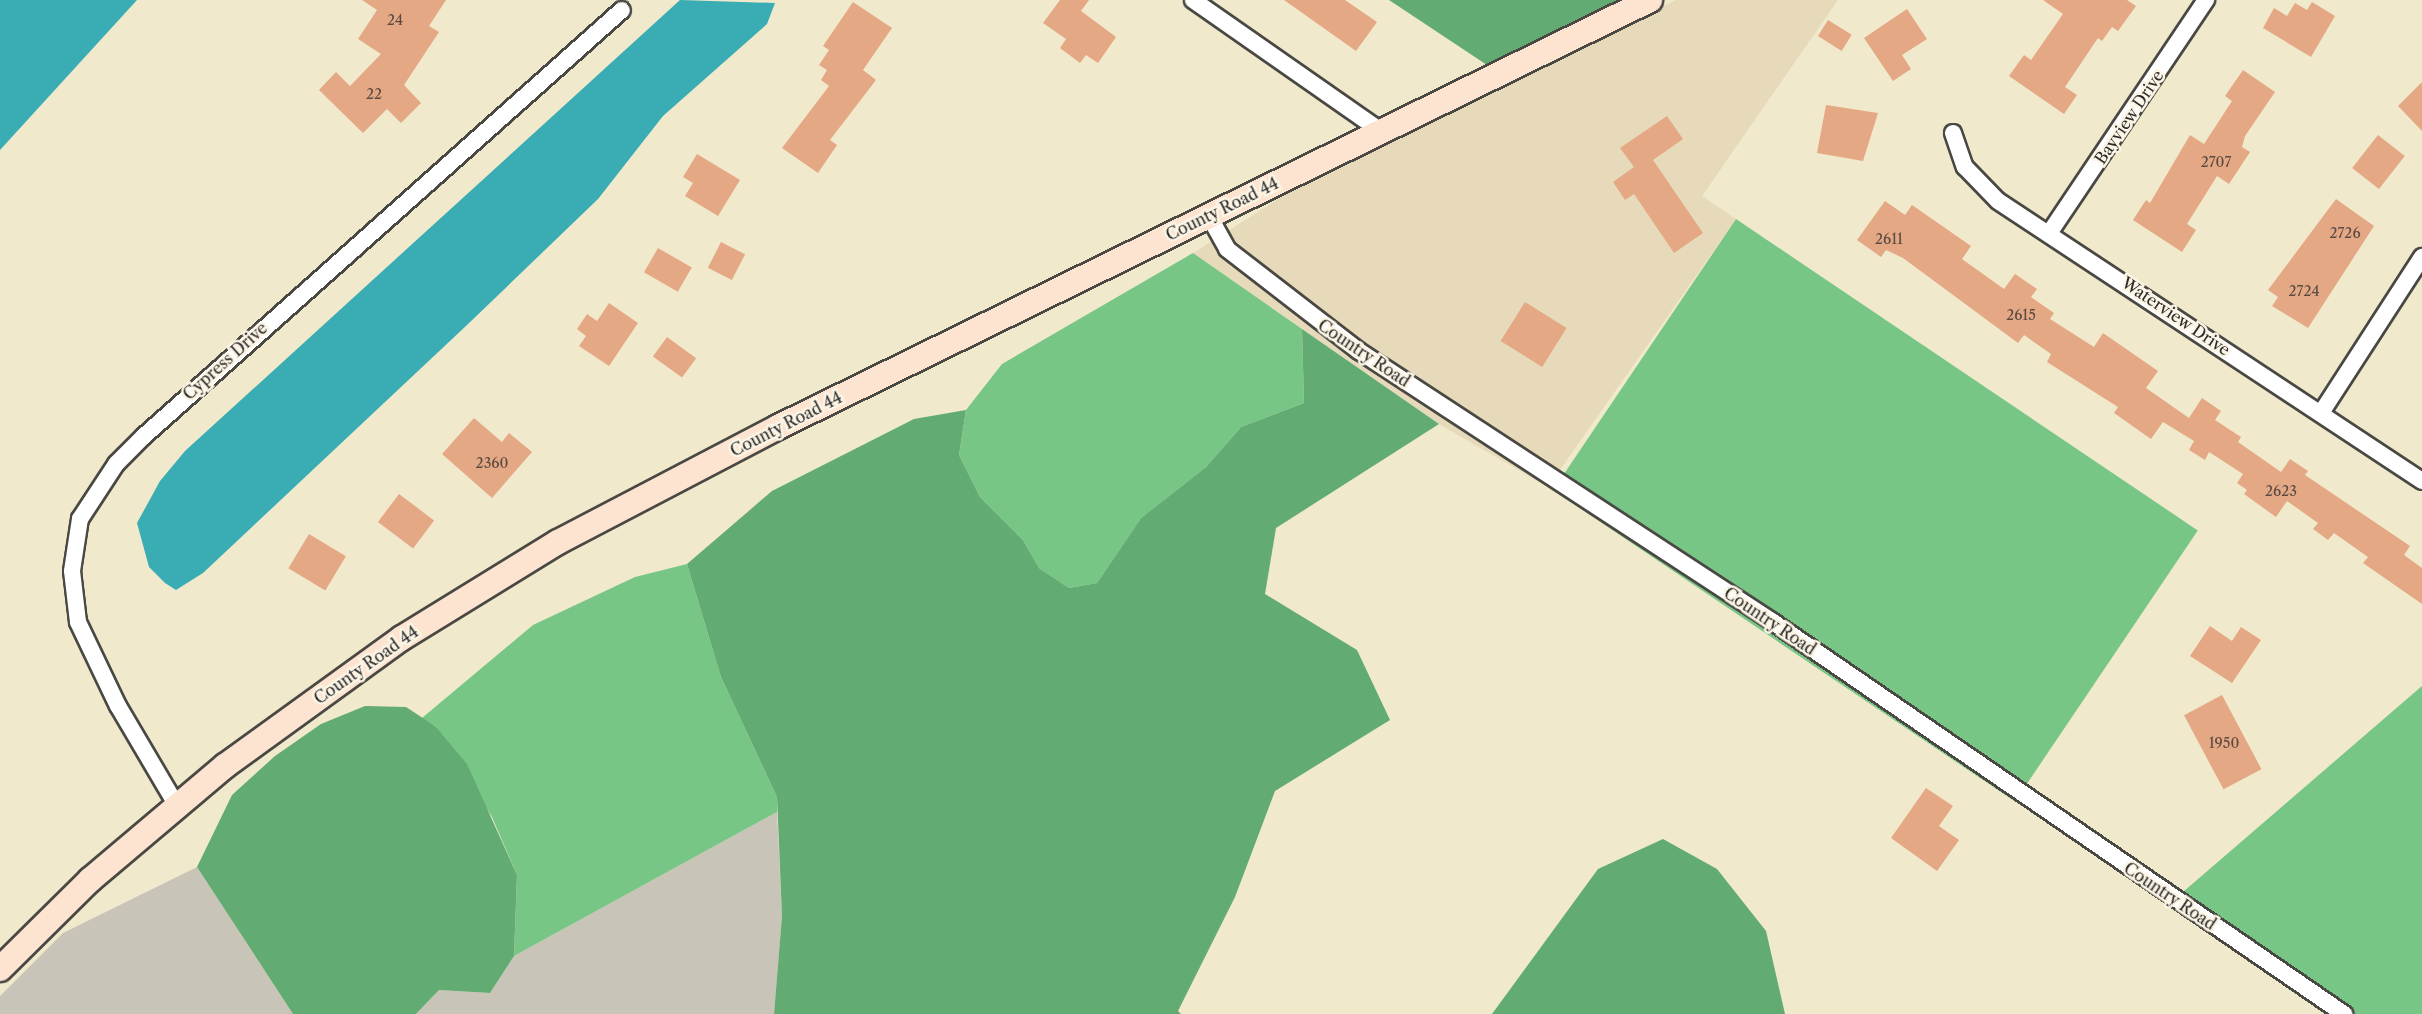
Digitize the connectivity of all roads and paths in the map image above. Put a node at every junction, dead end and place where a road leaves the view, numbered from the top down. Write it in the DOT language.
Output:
graph roads {
  1 [pos="1193,0"];
  2 [pos="1650,0"];
  3 [pos="2206,0"];
  4 [pos="622,10"];
  5 [pos="1381,131"];
  6 [pos="1953,133"];
  7 [pos="1209,216"];
  8 [pos="2050,232"];
  9 [pos="2422,257"];
  10 [pos="2321,413"];
  11 [pos="2422,481"];
  12 [pos="177,806"];
  13 [pos="0,969"];
  14 [pos="2344,1014"];
  1 -- 5 [label="street"];
  2 -- 5 [label="main road, County Road 44"];
  3 -- 8 [label="street, Bayview Drive"];
  4 -- 12 [label="street, Cypress Drive"];
  5 -- 7 [label="main road, County Road 44"];
  6 -- 8 [label="street, Waterview Drive"];
  7 -- 12 [label="main road, County Road 44"];
  7 -- 14 [label="street, Country Road"];
  8 -- 10 [label="street, Waterview Drive"];
  9 -- 10 [label="street"];
  10 -- 11 [label="street, Waterview Drive"];
  12 -- 13 [label="main road, County Road 44"];
}
